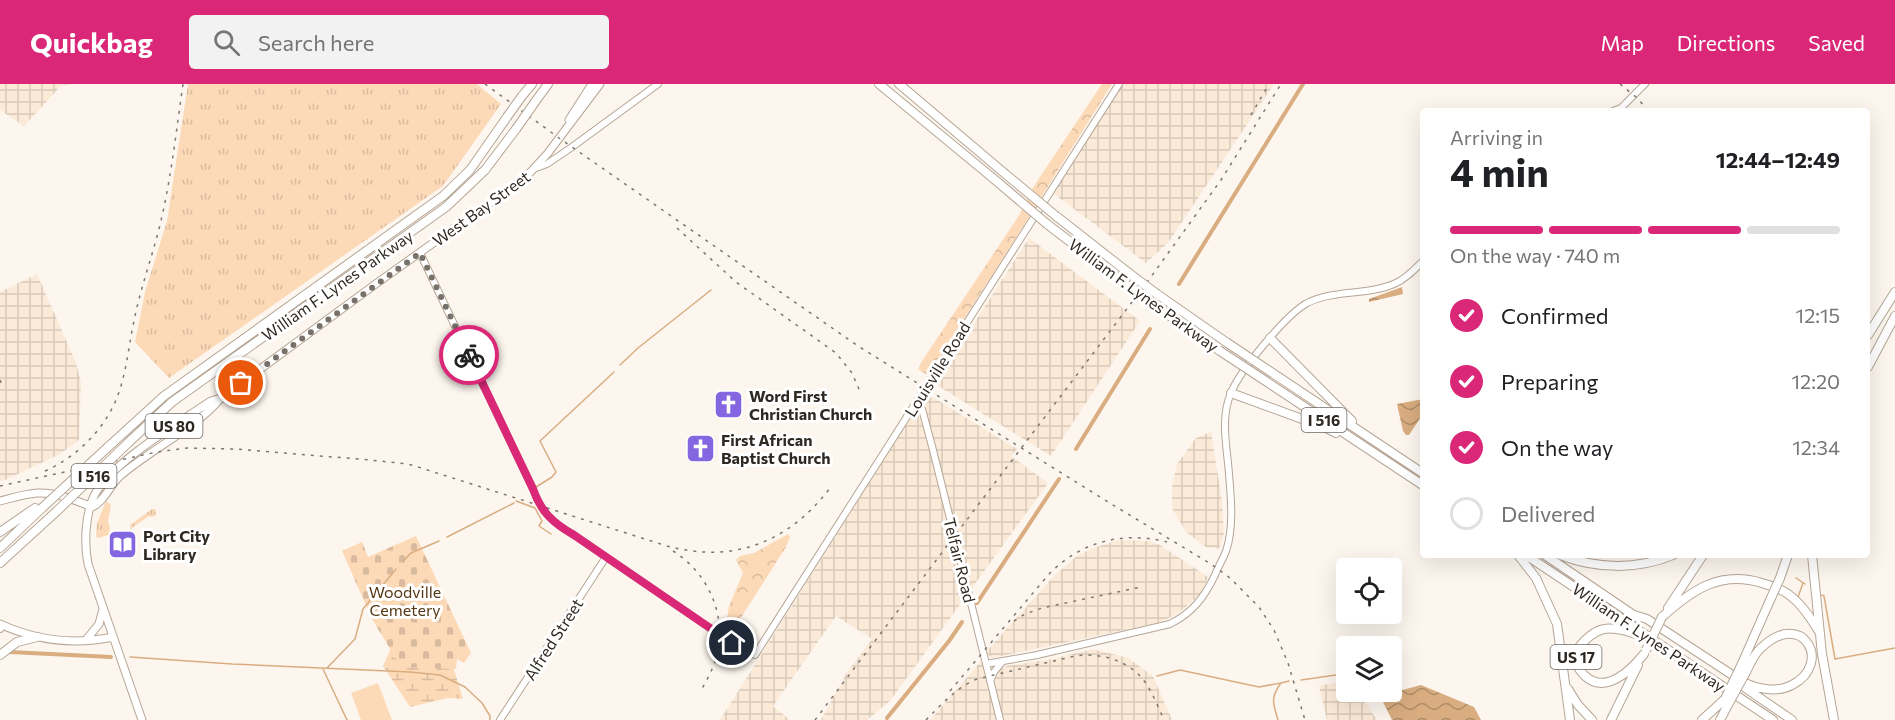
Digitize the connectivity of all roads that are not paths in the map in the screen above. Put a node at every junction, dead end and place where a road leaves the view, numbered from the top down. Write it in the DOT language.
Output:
graph roads {
  1 [pos="531,84"];
  2 [pos="548,84"];
  3 [pos="592,84"];
  4 [pos="600,84"];
  5 [pos="658,84"];
  6 [pos="874,84"];
  7 [pos="879,84"];
  8 [pos="1119,84"];
  9 [pos="1645,84"];
  10 [pos="903,86"];
  11 [pos="891,95"];
  12 [pos="1621,108"];
  13 [pos="559,138"];
  14 [pos="536,168"];
  15 [pos="420,253"];
  16 [pos="1420,264"];
  17 [pos="1895,292"];
  18 [pos="1895,316"];
  19 [pos="1870,331"];
  20 [pos="1270,338"];
  21 [pos="1870,363"];
  22 [pos="1231,393"];
  23 [pos="221,398"];
  24 [pos="915,403"];
  25 [pos="1374,440"];
  26 [pos="1393,465"];
  27 [pos="1420,471"];
  28 [pos="1420,483"];
  29 [pos="97,490"];
  30 [pos="72,500"];
  31 [pos="0,501"];
  32 [pos="92,507"];
  33 [pos="39,508"];
  34 [pos="0,532"];
  35 [pos="0,548"];
  36 [pos="606,557"];
  37 [pos="1520,558"];
  38 [pos="1530,558"];
  39 [pos="1549,558"];
  40 [pos="1568,558"];
  41 [pos="1666,558"];
  42 [pos="1701,558"];
  43 [pos="1787,558"];
  44 [pos="1812,558"];
  45 [pos="0,565"];
  46 [pos="104,609"];
  47 [pos="1634,615"];
  48 [pos="1662,617"];
  49 [pos="0,626"];
  50 [pos="1820,633"];
  51 [pos="37,637"];
  52 [pos="113,637"];
  53 [pos="1652,639"];
  54 [pos="86,640"];
  55 [pos="1645,652"];
  56 [pos="983,653"];
  57 [pos="0,655"];
  58 [pos="1002,662"];
  59 [pos="986,666"];
  60 [pos="1743,670"];
  61 [pos="1564,680"];
  62 [pos="990,681"];
  63 [pos="1727,700"];
  64 [pos="142,720"];
  65 [pos="500,720"];
  66 [pos="1000,720"];
  67 [pos="1570,720"];
  68 [pos="1593,720"];
  69 [pos="1611,720"];
  70 [pos="1701,720"];
  71 [pos="1710,720"];
  72 [pos="1720,720"];
  73 [pos="1773,720"];
  74 [pos="1792,720"];
  75 [pos="1834,720"];
  1 -- 33 [label="highway, William F. Lynes Parkway / I 516, bridge"];
  2 -- 45 [label="highway, William F. Lynes Parkway / I 516, bridge"];
  3 -- 13 [label="main road, West Bay Street / US 80"];
  4 -- 13 [label="main road, West Bay Street / US 80"];
  5 -- 14 [label="main road"];
  6 -- 11 [label="highway"];
  7 -- 11 [label="highway, William F. Lynes Parkway / I 516"];
  8 -- 24 [label="main road, Louisville Road"];
  9 -- 12 [label="main road"];
  10 -- 25 [label="highway, William F. Lynes Parkway / I 516, bridge"];
  11 -- 26 [label="highway, William F. Lynes Parkway / I 516, bridge"];
  13 -- 14 [label="main road, West Bay Street / US 80"];
  14 -- 15 [label="main road, West Bay Street / US 80"];
  15 -- 23 [label="main road, West Bay Street / US 80"];
  15 -- 36 [label="main road"];
  16 -- 20 [label="main road"];
  17 -- 19 [label="highway"];
  18 -- 21 [label="highway"];
  20 -- 22 [label="main road"];
  20 -- 25 [label="highway"];
  22 -- 26 [label="highway"];
  22 -- 58 [label="main road"];
  23 -- 29 [label="main road, West Bay Street / US 80"];
  23 -- 32 [label="main road, West Bay Street / US 80"];
  24 -- 36 [label="main road, Louisville Road"];
  24 -- 56 [label="main road, Telfair Road"];
  25 -- 27 [label="highway, William F. Lynes Parkway / I 516"];
  26 -- 28 [label="highway, William F. Lynes Parkway / I 516"];
  29 -- 30 [label="main road"];
  29 -- 32 [label="main road, US 80"];
  30 -- 31 [label="main road"];
  30 -- 32 [label="main road"];
  32 -- 46 [label="main road, US 80"];
  33 -- 34 [label="highway"];
  33 -- 35 [label="highway"];
  36 -- 65 [label="main road, Alfred Street"];
  37 -- 61 [label="highway"];
  38 -- 53 [label="highway, William F. Lynes Parkway"];
  39 -- 47 [label="highway, William F. Lynes Parkway"];
  40 -- 41 [label="highway"];
  42 -- 48 [label="highway"];
  43 -- 60 [label="highway, bridge"];
  44 -- 50 [label="highway"];
  46 -- 52 [label="main road, US 80"];
  46 -- 54 [label="main road"];
  47 -- 60 [label="highway"];
  47 -- 74 [label="highway, William F. Lynes Parkway"];
  48 -- 50 [label="highway"];
  48 -- 55 [label="highway, bridge"];
  49 -- 51 [label="main road"];
  50 -- 75 [label="highway"];
  51 -- 54 [label="main road"];
  51 -- 57 [label="highway"];
  52 -- 54 [label="main road"];
  52 -- 64 [label="main road, US 80"];
  53 -- 55 [label="highway, US 17"];
  53 -- 73 [label="highway, William F. Lynes Parkway"];
  55 -- 69 [label="highway"];
  56 -- 58 [label="main road"];
  56 -- 59 [label="main road, Telfair Road"];
  58 -- 59 [label="main road"];
  58 -- 62 [label="main road"];
  59 -- 62 [label="main road, Telfair Road"];
  60 -- 63 [label="highway, bridge"];
  61 -- 67 [label="highway"];
  61 -- 68 [label="highway"];
  62 -- 66 [label="main road, Telfair Road"];
  63 -- 70 [label="highway"];
  63 -- 71 [label="highway"];
  63 -- 72 [label="highway"];
}
